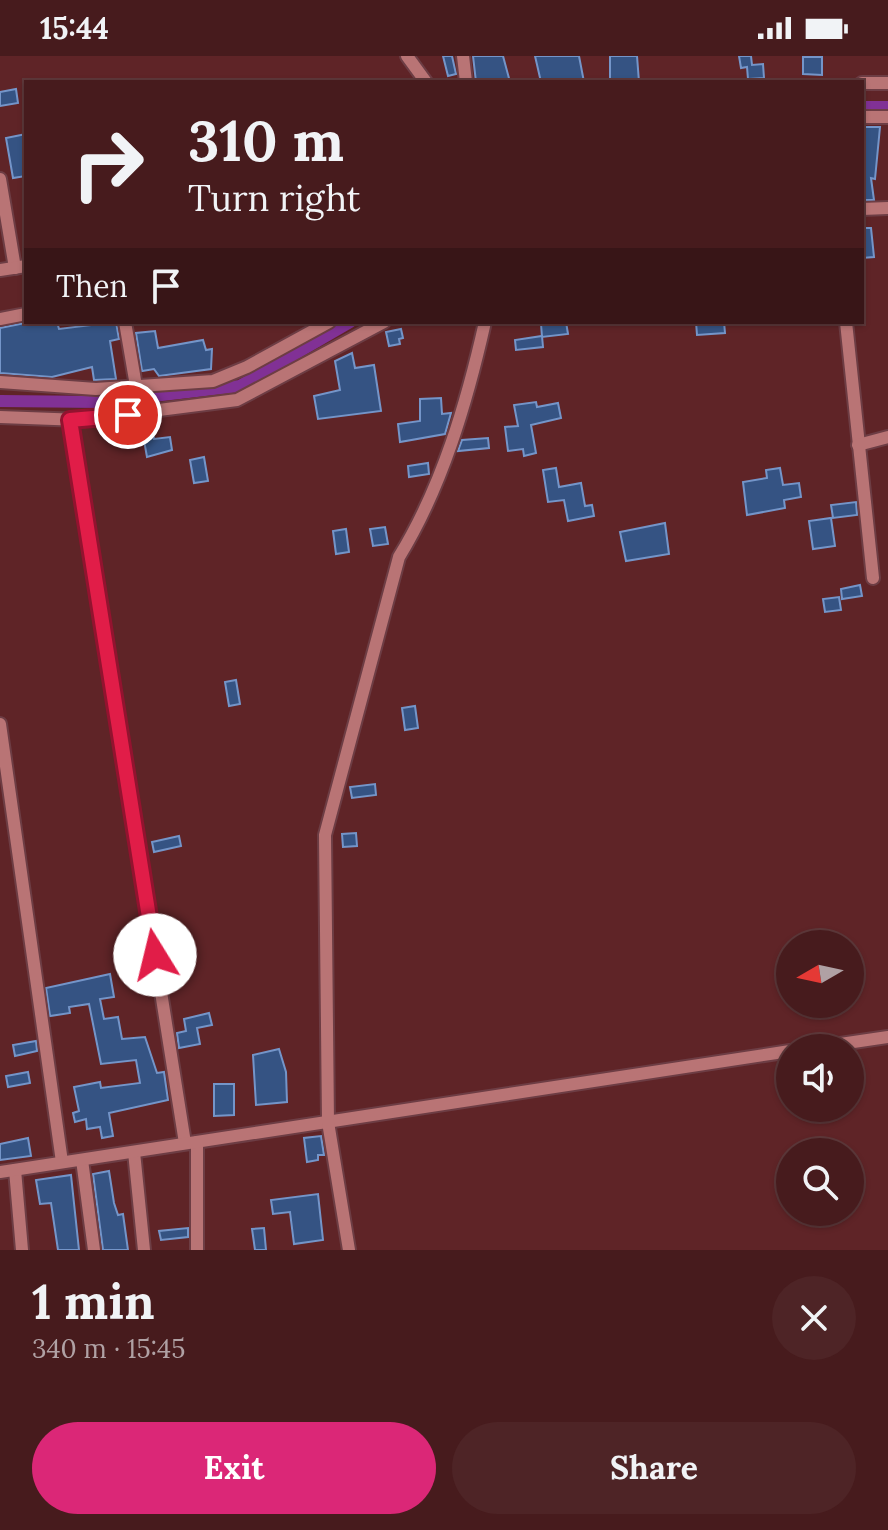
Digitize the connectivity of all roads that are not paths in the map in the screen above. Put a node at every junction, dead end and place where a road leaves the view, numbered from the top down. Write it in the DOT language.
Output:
graph roads {
  1 [pos="407,56"];
  2 [pos="463,56"];
  3 [pos="425,80"];
  4 [pos="466,80"];
  5 [pos="864,83"];
  6 [pos="888,83"];
  7 [pos="864,117"];
  8 [pos="888,117"];
  9 [pos="0,179"];
  10 [pos="888,208"];
  11 [pos="864,209"];
  12 [pos="20,267"];
  13 [pos="0,270"];
  14 [pos="24,314"];
  15 [pos="0,319"];
  16 [pos="125,324"];
  17 [pos="325,324"];
  18 [pos="380,324"];
  19 [pos="485,324"];
  20 [pos="846,324"];
  21 [pos="0,382"];
  22 [pos="136,386"];
  23 [pos="0,417"];
  24 [pos="70,420"];
  25 [pos="888,437"];
  26 [pos="858,445"];
  27 [pos="873,578"];
  28 [pos="0,724"];
  29 [pos="888,1037"];
  30 [pos="864,1041"];
  31 [pos="776,1053"];
  32 [pos="328,1122"];
  33 [pos="191,1142"];
  34 [pos="134,1152"];
  35 [pos="82,1160"];
  36 [pos="62,1162"];
  37 [pos="15,1170"];
  38 [pos="0,1172"];
  39 [pos="22,1250"];
  40 [pos="94,1250"];
  41 [pos="144,1250"];
  42 [pos="197,1250"];
  43 [pos="349,1250"];
  1 -- 3 [label="street"];
  2 -- 4 [label="street"];
  5 -- 6 [label="street"];
  7 -- 8 [label="street"];
  9 -- 12 [label="street"];
  10 -- 11 [label="street"];
  12 -- 13 [label="street"];
  14 -- 15 [label="street"];
  16 -- 22 [label="street"];
  17 -- 22 [label="street"];
  18 -- 24 [label="street"];
  19 -- 32 [label="street"];
  20 -- 26 [label="street"];
  21 -- 22 [label="street"];
  23 -- 24 [label="street"];
  24 -- 33 [label="street"];
  25 -- 26 [label="street"];
  26 -- 27 [label="street"];
  28 -- 36 [label="street"];
  29 -- 30 [label="street"];
  31 -- 32 [label="street"];
  32 -- 33 [label="street"];
  32 -- 43 [label="street"];
  33 -- 34 [label="street"];
  33 -- 42 [label="street"];
  34 -- 35 [label="street"];
  34 -- 41 [label="street"];
  35 -- 36 [label="street"];
  35 -- 40 [label="street"];
  36 -- 37 [label="street"];
  37 -- 38 [label="street"];
  37 -- 39 [label="street"];
}
